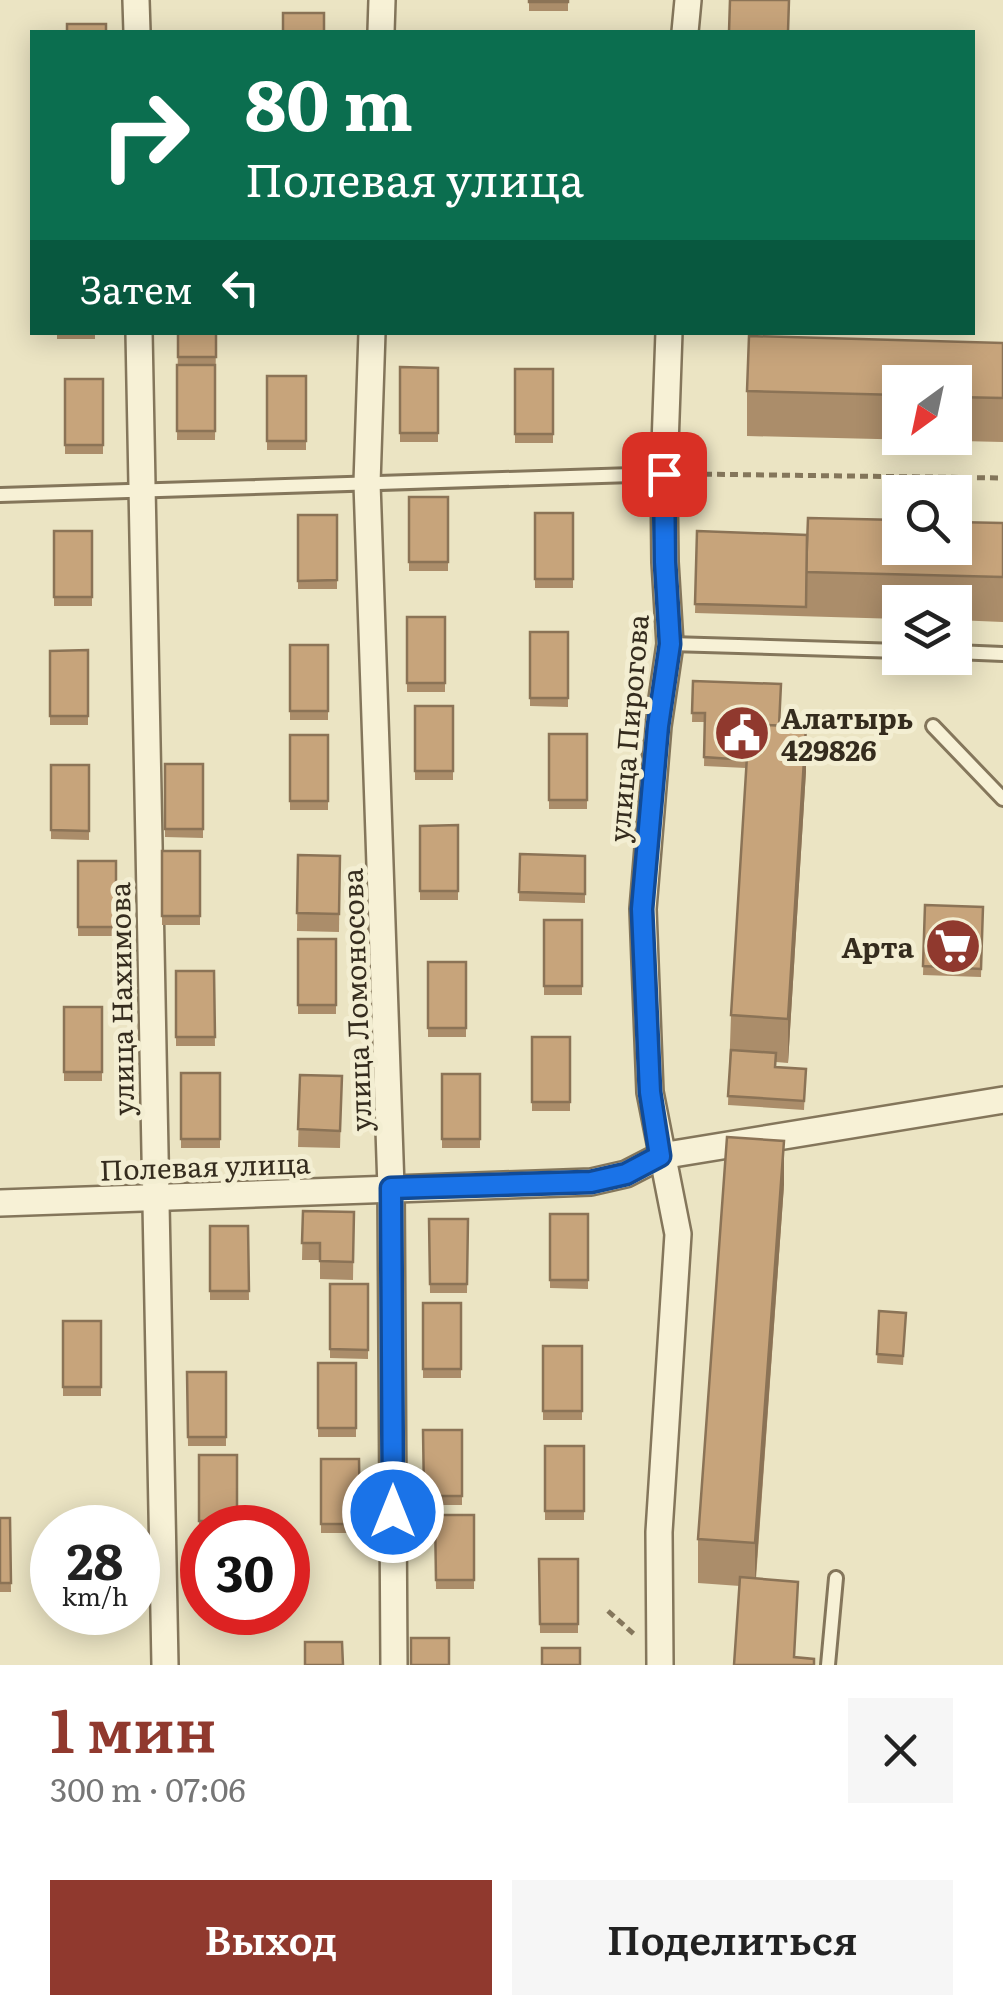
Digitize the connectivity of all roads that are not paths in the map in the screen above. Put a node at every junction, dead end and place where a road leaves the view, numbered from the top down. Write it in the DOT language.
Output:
graph roads {
  1 [pos="136,0"];
  2 [pos="382,0"];
  3 [pos="688,0"];
  4 [pos="137,30"];
  5 [pos="381,30"];
  6 [pos="684,30"];
  7 [pos="139,335"];
  8 [pos="372,335"];
  9 [pos="669,335"];
  10 [pos="664,474"];
  11 [pos="367,484"];
  12 [pos="140,490"];
  13 [pos="0,495"];
  14 [pos="670,644"];
  15 [pos="882,650"];
  16 [pos="972,653"];
  17 [pos="1003,654"];
  18 [pos="933,726"];
  19 [pos="1003,799"];
  20 [pos="1003,1100"];
  21 [pos="660,1156"];
  22 [pos="391,1188"];
  23 [pos="154,1197"];
  24 [pos="0,1204"];
  25 [pos="836,1578"];
  26 [pos="165,1665"];
  27 [pos="394,1665"];
  28 [pos="660,1665"];
  29 [pos="828,1665"];
  1 -- 4 [label="street"];
  2 -- 5 [label="street"];
  3 -- 6 [label="street"];
  7 -- 12 [label="street, улица Нахимова"];
  8 -- 11 [label="street, улица Ломоносова"];
  9 -- 10 [label="street, улица Пирогова"];
  10 -- 11 [label="lane"];
  10 -- 14 [label="street, улица Пирогова"];
  11 -- 12 [label="lane"];
  11 -- 22 [label="street, улица Ломоносова"];
  12 -- 13 [label="lane"];
  12 -- 23 [label="street, улица Нахимова"];
  14 -- 15 [label="lane"];
  14 -- 21 [label="street, улица Пирогова"];
  16 -- 17 [label="lane"];
  18 -- 19 [label="lane"];
  20 -- 21 [label="street, Полевая улица"];
  21 -- 22 [label="street, Полевая улица"];
  21 -- 28 [label="street, улица Пирогова"];
  22 -- 23 [label="street, Полевая улица"];
  22 -- 27 [label="street, улица Ломоносова"];
  23 -- 24 [label="street, Полевая улица"];
  23 -- 26 [label="street, улица Нахимова"];
  25 -- 29 [label="lane"];
}
